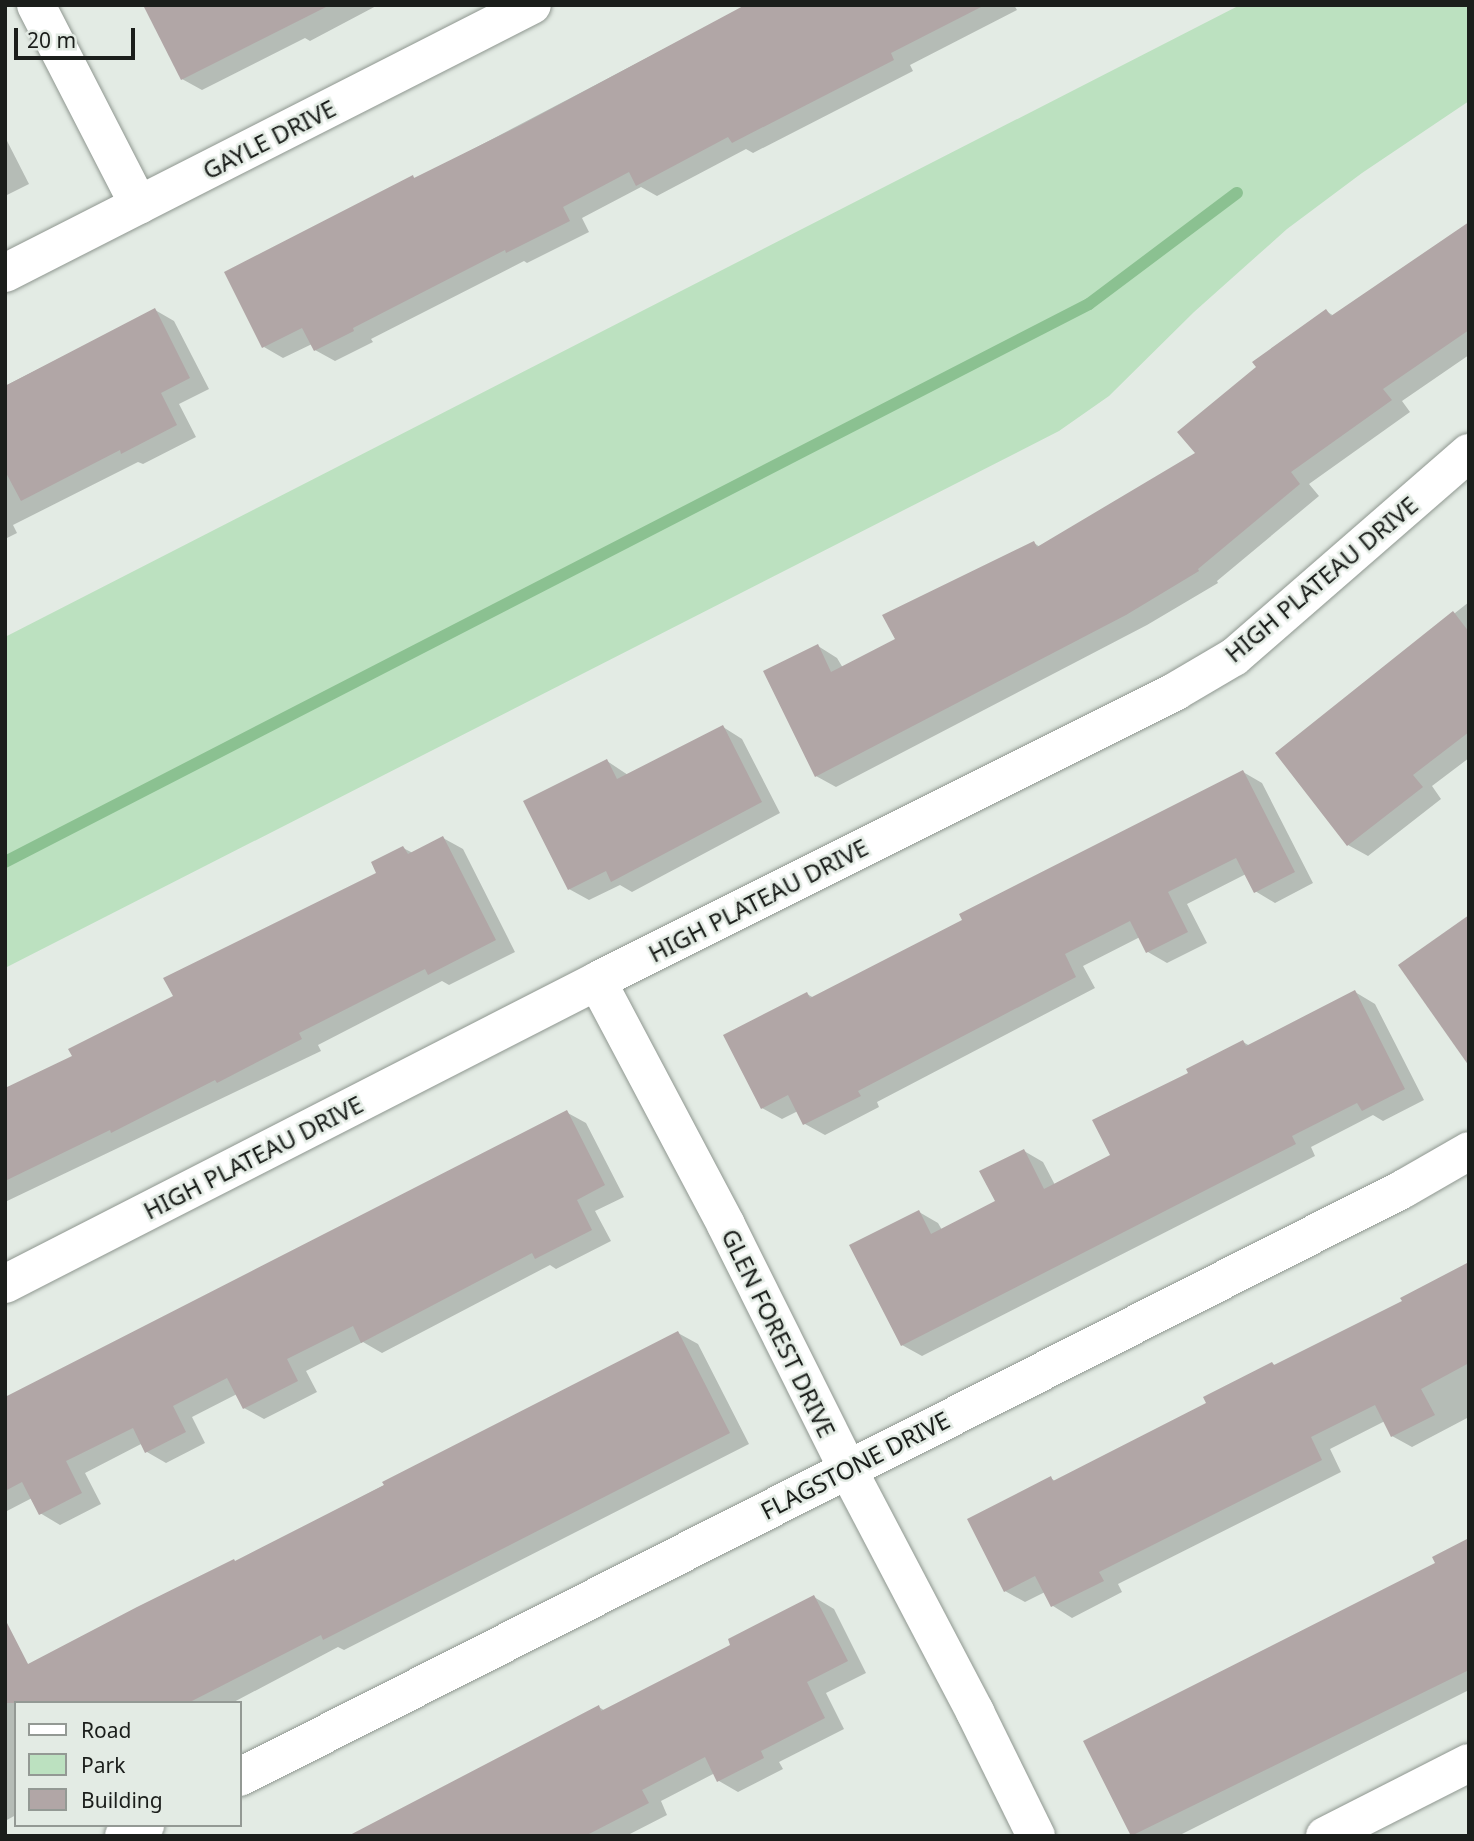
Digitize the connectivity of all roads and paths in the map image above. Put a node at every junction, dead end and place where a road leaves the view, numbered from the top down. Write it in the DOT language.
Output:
graph roads {
  1 [pos="36,5"];
  2 [pos="532,5"];
  3 [pos="139,205"];
  4 [pos="5,273"];
  5 [pos="1469,453"];
  6 [pos="597,981"];
  7 [pos="1469,1151"];
  8 [pos="5,1284"];
  9 [pos="847,1468"];
  10 [pos="1469,1763"];
  11 [pos="242,1776"];
  12 [pos="141,1827"];
  13 [pos="124,1836"];
  14 [pos="1036,1836"];
  15 [pos="1325,1836"];
  1 -- 3 [label="street"];
  2 -- 3 [label="street, GAYLE DRIVE"];
  3 -- 4 [label="street, GAYLE DRIVE"];
  5 -- 6 [label="street, HIGH PLATEAU DRIVE"];
  6 -- 8 [label="street, HIGH PLATEAU DRIVE"];
  6 -- 9 [label="street, GLEN FOREST DRIVE"];
  7 -- 9 [label="street, FLAGSTONE DRIVE"];
  9 -- 11 [label="street, FLAGSTONE DRIVE"];
  9 -- 14 [label="street, GLEN FOREST DRIVE"];
  10 -- 15 [label="street"];
  12 -- 13 [label="street"];
}
